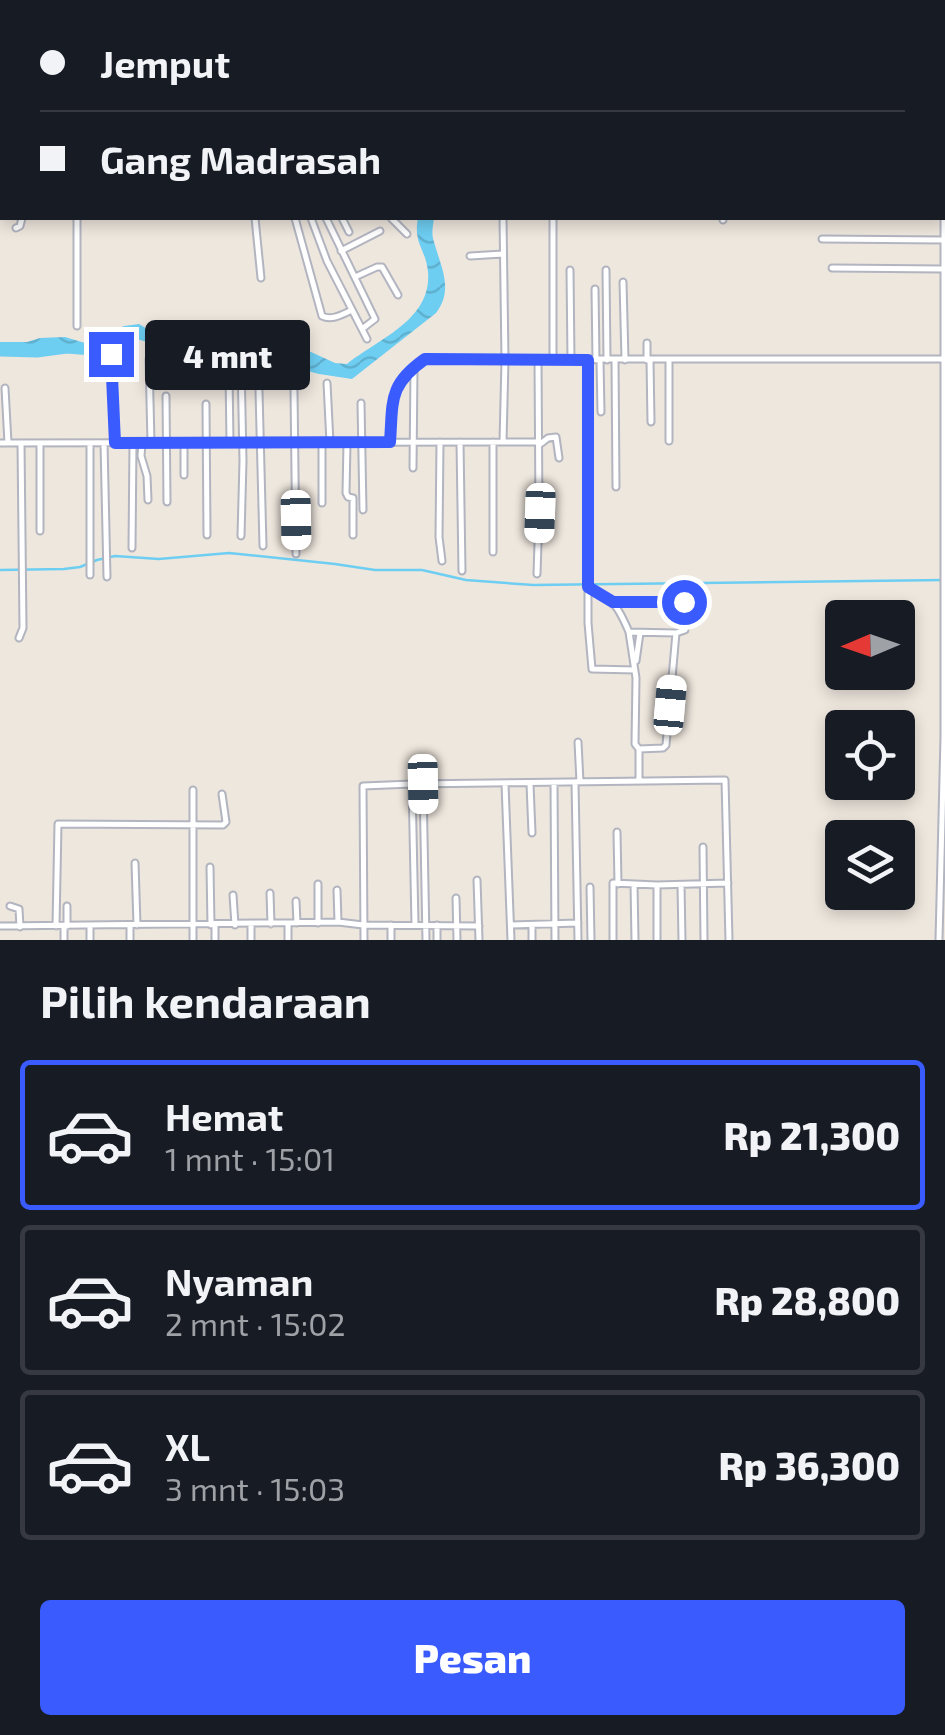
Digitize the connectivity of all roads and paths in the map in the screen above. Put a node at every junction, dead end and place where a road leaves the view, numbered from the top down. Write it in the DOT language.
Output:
graph roads {
  1 [pos="22,220"];
  2 [pos="77,220"];
  3 [pos="255,220"];
  4 [pos="295,220"];
  5 [pos="312,220"];
  6 [pos="343,220"];
  7 [pos="393,220"];
  8 [pos="504,220"];
  9 [pos="553,220"];
  10 [pos="328,221"];
  11 [pos="944,227"];
  12 [pos="16,228"];
  13 [pos="380,230"];
  14 [pos="349,232"];
  15 [pos="406,234"];
  16 [pos="822,240"];
  17 [pos="944,240"];
  18 [pos="341,251"];
  19 [pos="503,254"];
  20 [pos="470,256"];
  21 [pos="832,268"];
  22 [pos="944,269"];
  23 [pos="570,270"];
  24 [pos="606,270"];
  25 [pos="261,278"];
  26 [pos="354,278"];
  27 [pos="624,282"];
  28 [pos="595,289"];
  29 [pos="398,294"];
  30 [pos="944,297"];
  31 [pos="352,310"];
  32 [pos="77,326"];
  33 [pos="362,329"];
  34 [pos="367,339"];
  35 [pos="647,343"];
  36 [pos="111,354"];
  37 [pos="149,359"];
  38 [pos="944,359"];
  39 [pos="505,360"];
  40 [pos="538,360"];
  41 [pos="553,360"];
  42 [pos="571,360"];
  43 [pos="601,360"];
  44 [pos="625,360"];
  45 [pos="649,360"];
  46 [pos="669,360"];
  47 [pos="241,362"];
  48 [pos="414,368"];
  49 [pos="229,373"];
  50 [pos="327,383"];
  51 [pos="5,388"];
  52 [pos="294,390"];
  53 [pos="259,391"];
  54 [pos="166,396"];
  55 [pos="361,403"];
  56 [pos="206,404"];
  57 [pos="601,412"];
  58 [pos="650,422"];
  59 [pos="390,442"];
  60 [pos="412,442"];
  61 [pos="440,442"];
  62 [pos="460,442"];
  63 [pos="492,442"];
  64 [pos="503,442"];
  65 [pos="669,442"];
  66 [pos="4,443"];
  67 [pos="20,443"];
  68 [pos="40,443"];
  69 [pos="90,443"];
  70 [pos="104,443"];
  71 [pos="115,443"];
  72 [pos="133,443"];
  73 [pos="142,443"];
  74 [pos="151,443"];
  75 [pos="168,443"];
  76 [pos="184,443"];
  77 [pos="206,443"];
  78 [pos="230,443"];
  79 [pos="243,443"];
  80 [pos="260,443"];
  81 [pos="294,443"];
  82 [pos="326,443"];
  83 [pos="347,443"];
  84 [pos="362,443"];
  85 [pos="539,443"];
  86 [pos="559,458"];
  87 [pos="413,468"];
  88 [pos="184,475"];
  89 [pos="616,487"];
  90 [pos="148,500"];
  91 [pos="167,502"];
  92 [pos="322,503"];
  93 [pos="363,510"];
  94 [pos="40,532"];
  95 [pos="207,535"];
  96 [pos="242,536"];
  97 [pos="353,536"];
  98 [pos="263,546"];
  99 [pos="132,548"];
  100 [pos="493,552"];
  101 [pos="296,554"];
  102 [pos="442,561"];
  103 [pos="462,570"];
  104 [pos="90,572"];
  105 [pos="537,574"];
  106 [pos="107,577"];
  107 [pos="943,580"];
  108 [pos="588,584"];
  109 [pos="613,602"];
  110 [pos="629,632"];
  111 [pos="640,633"];
  112 [pos="676,633"];
  113 [pos="19,638"];
  114 [pos="635,667"];
  115 [pos="578,742"];
  116 [pos="639,749"];
  117 [pos="944,771"];
  118 [pos="639,781"];
  119 [pos="577,782"];
  120 [pos="554,783"];
  121 [pos="412,784"];
  122 [pos="423,784"];
  123 [pos="505,784"];
  124 [pos="530,784"];
  125 [pos="193,790"];
  126 [pos="222,794"];
  127 [pos="192,825"];
  128 [pos="532,832"];
  129 [pos="617,832"];
  130 [pos="703,847"];
  131 [pos="136,863"];
  132 [pos="210,866"];
  133 [pos="477,880"];
  134 [pos="728,883"];
  135 [pos="318,884"];
  136 [pos="618,884"];
  137 [pos="634,884"];
  138 [pos="703,884"];
  139 [pos="657,885"];
  140 [pos="681,885"];
  141 [pos="590,888"];
  142 [pos="336,890"];
  143 [pos="270,893"];
  144 [pos="233,895"];
  145 [pos="456,898"];
  146 [pos="296,901"];
  147 [pos="10,906"];
  148 [pos="67,906"];
  149 [pos="338,922"];
  150 [pos="578,922"];
  151 [pos="318,923"];
  152 [pos="271,924"];
  153 [pos="288,924"];
  154 [pos="297,924"];
  155 [pos="437,924"];
  156 [pos="532,924"];
  157 [pos="554,924"];
  158 [pos="90,925"];
  159 [pos="133,925"];
  160 [pos="193,925"];
  161 [pos="213,925"];
  162 [pos="235,925"];
  163 [pos="251,925"];
  164 [pos="414,925"];
  165 [pos="426,925"];
  166 [pos="511,925"];
  167 [pos="0,926"];
  168 [pos="62,926"];
  169 [pos="363,926"];
  170 [pos="391,926"];
  171 [pos="457,926"];
  172 [pos="479,926"];
  173 [pos="10,927"];
  174 [pos="24,927"];
  175 [pos="10,940"];
  176 [pos="27,940"];
  177 [pos="64,940"];
  178 [pos="90,940"];
  179 [pos="130,940"];
  180 [pos="193,940"];
  181 [pos="215,940"];
  182 [pos="251,940"];
  183 [pos="288,940"];
  184 [pos="364,940"];
  185 [pos="391,940"];
  186 [pos="426,940"];
  187 [pos="437,940"];
  188 [pos="458,940"];
  189 [pos="479,940"];
  190 [pos="511,940"];
  191 [pos="532,940"];
  192 [pos="555,940"];
  193 [pos="578,940"];
  194 [pos="591,940"];
  195 [pos="613,940"];
  196 [pos="635,940"];
  197 [pos="658,940"];
  198 [pos="682,940"];
  199 [pos="704,940"];
  200 [pos="729,940"];
  201 [pos="939,940"];
  1 -- 12 [label="street"];
  2 -- 32 [label="street"];
  3 -- 25 [label="street"];
  4 -- 31 [label="street"];
  5 -- 31 [label="street"];
  6 -- 14 [label="street"];
  7 -- 15 [label="street"];
  8 -- 19 [label="street"];
  9 -- 41 [label="street"];
  10 -- 18 [label="street"];
  11 -- 17 [label="street"];
  13 -- 18 [label="street"];
  16 -- 17 [label="street"];
  17 -- 22 [label="street"];
  18 -- 26 [label="street"];
  19 -- 20 [label="street"];
  19 -- 39 [label="street"];
  21 -- 22 [label="street"];
  22 -- 30 [label="street"];
  23 -- 42 [label="street"];
  24 -- 43 [label="street"];
  26 -- 29 [label="street"];
  26 -- 33 [label="street"];
  27 -- 44 [label="street"];
  28 -- 43 [label="street"];
  30 -- 38 [label="street"];
  31 -- 33 [label="street"];
  33 -- 34 [label="street"];
  35 -- 45 [label="street"];
  36 -- 71 [label="street"];
  37 -- 74 [label="street"];
  38 -- 46 [label="street"];
  38 -- 107 [label="street"];
  39 -- 40 [label="street"];
  39 -- 48 [label="street"];
  39 -- 64 [label="street"];
  40 -- 41 [label="street"];
  40 -- 85 [label="street"];
  41 -- 42 [label="street"];
  42 -- 43 [label="street"];
  43 -- 44 [label="street"];
  43 -- 57 [label="street"];
  43 -- 89 [label="street"];
  43 -- 108 [label="street"];
  44 -- 45 [label="street"];
  45 -- 46 [label="street"];
  45 -- 58 [label="street"];
  46 -- 65 [label="street"];
  47 -- 79 [label="street"];
  48 -- 59 [label="street"];
  48 -- 60 [label="street"];
  49 -- 78 [label="street"];
  50 -- 82 [label="street"];
  51 -- 66 [label="street"];
  52 -- 81 [label="street"];
  53 -- 80 [label="street"];
  54 -- 75 [label="street"];
  55 -- 84 [label="street"];
  56 -- 77 [label="street"];
  59 -- 60 [label="street"];
  59 -- 84 [label="street"];
  60 -- 61 [label="street"];
  60 -- 87 [label="street"];
  61 -- 62 [label="street"];
  61 -- 102 [label="street"];
  62 -- 63 [label="street"];
  62 -- 103 [label="street"];
  63 -- 64 [label="street"];
  63 -- 100 [label="street"];
  64 -- 85 [label="street"];
  66 -- 67 [label="street"];
  67 -- 68 [label="street"];
  67 -- 113 [label="street"];
  68 -- 69 [label="street"];
  68 -- 94 [label="street"];
  69 -- 70 [label="street"];
  69 -- 104 [label="street"];
  70 -- 71 [label="street"];
  70 -- 106 [label="street"];
  71 -- 72 [label="street"];
  72 -- 73 [label="street"];
  72 -- 99 [label="street"];
  73 -- 74 [label="street"];
  73 -- 90 [label="street"];
  74 -- 75 [label="street"];
  75 -- 76 [label="street"];
  75 -- 91 [label="street"];
  76 -- 77 [label="street"];
  76 -- 88 [label="street"];
  77 -- 78 [label="street"];
  77 -- 95 [label="street"];
  78 -- 79 [label="street"];
  79 -- 80 [label="street"];
  79 -- 96 [label="street"];
  80 -- 81 [label="street"];
  80 -- 98 [label="street"];
  81 -- 82 [label="street"];
  81 -- 101 [label="street"];
  82 -- 83 [label="street"];
  82 -- 92 [label="street"];
  83 -- 84 [label="street"];
  83 -- 97 [label="street"];
  84 -- 93 [label="street"];
  85 -- 86 [label="street"];
  85 -- 105 [label="street"];
  107 -- 117 [label="street"];
  108 -- 109 [label="street"];
  108 -- 114 [label="street"];
  109 -- 110 [label="street"];
  109 -- 112 [label="street"];
  110 -- 111 [label="street"];
  110 -- 114 [label="street"];
  111 -- 112 [label="street"];
  111 -- 114 [label="street"];
  112 -- 116 [label="street"];
  114 -- 116 [label="street"];
  115 -- 119 [label="street"];
  116 -- 118 [label="street"];
  117 -- 201 [label="street"];
  118 -- 119 [label="street"];
  118 -- 134 [label="street"];
  119 -- 120 [label="street"];
  119 -- 150 [label="street"];
  120 -- 124 [label="street"];
  120 -- 157 [label="street"];
  121 -- 122 [label="street"];
  121 -- 164 [label="street"];
  121 -- 169 [label="street"];
  122 -- 123 [label="street"];
  122 -- 165 [label="street"];
  123 -- 124 [label="street"];
  123 -- 166 [label="street"];
  124 -- 128 [label="street"];
  125 -- 127 [label="street"];
  126 -- 127 [label="street"];
  127 -- 160 [label="street"];
  127 -- 168 [label="street"];
  129 -- 136 [label="street"];
  130 -- 138 [label="street"];
  131 -- 159 [label="street"];
  132 -- 161 [label="street"];
  133 -- 172 [label="street"];
  134 -- 138 [label="street"];
  134 -- 200 [label="street"];
  135 -- 151 [label="street"];
  136 -- 137 [label="street"];
  136 -- 195 [label="street"];
  137 -- 139 [label="street"];
  137 -- 196 [label="street"];
  138 -- 140 [label="street"];
  138 -- 199 [label="street"];
  139 -- 140 [label="street"];
  139 -- 197 [label="street"];
  140 -- 198 [label="street"];
  141 -- 194 [label="street"];
  142 -- 149 [label="street"];
  143 -- 152 [label="street"];
  144 -- 162 [label="street"];
  145 -- 171 [label="street"];
  146 -- 154 [label="street"];
  147 -- 174 [label="street"];
  148 -- 168 [label="street"];
  149 -- 151 [label="street"];
  149 -- 169 [label="street"];
  150 -- 157 [label="street"];
  150 -- 193 [label="street"];
  151 -- 154 [label="street"];
  152 -- 153 [label="street"];
  152 -- 163 [label="street"];
  153 -- 154 [label="street"];
  153 -- 183 [label="street"];
  155 -- 165 [label="street"];
  155 -- 171 [label="street"];
  155 -- 187 [label="street"];
  156 -- 157 [label="street"];
  156 -- 166 [label="street"];
  156 -- 191 [label="street"];
  157 -- 192 [label="street"];
  158 -- 159 [label="street"];
  158 -- 168 [label="street"];
  158 -- 178 [label="street"];
  159 -- 160 [label="street"];
  159 -- 179 [label="street"];
  160 -- 161 [label="street"];
  160 -- 180 [label="street"];
  161 -- 162 [label="street"];
  161 -- 181 [label="street"];
  162 -- 163 [label="street"];
  163 -- 182 [label="street"];
  164 -- 165 [label="street"];
  164 -- 170 [label="street"];
  165 -- 186 [label="street"];
  166 -- 190 [label="street"];
  167 -- 173 [label="street"];
  168 -- 174 [label="street"];
  168 -- 177 [label="street"];
  169 -- 170 [label="street"];
  169 -- 184 [label="street"];
  170 -- 185 [label="street"];
  171 -- 172 [label="street"];
  171 -- 188 [label="street"];
  172 -- 189 [label="street"];
  173 -- 174 [label="street"];
  173 -- 175 [label="street"];
  174 -- 176 [label="street"];
}
